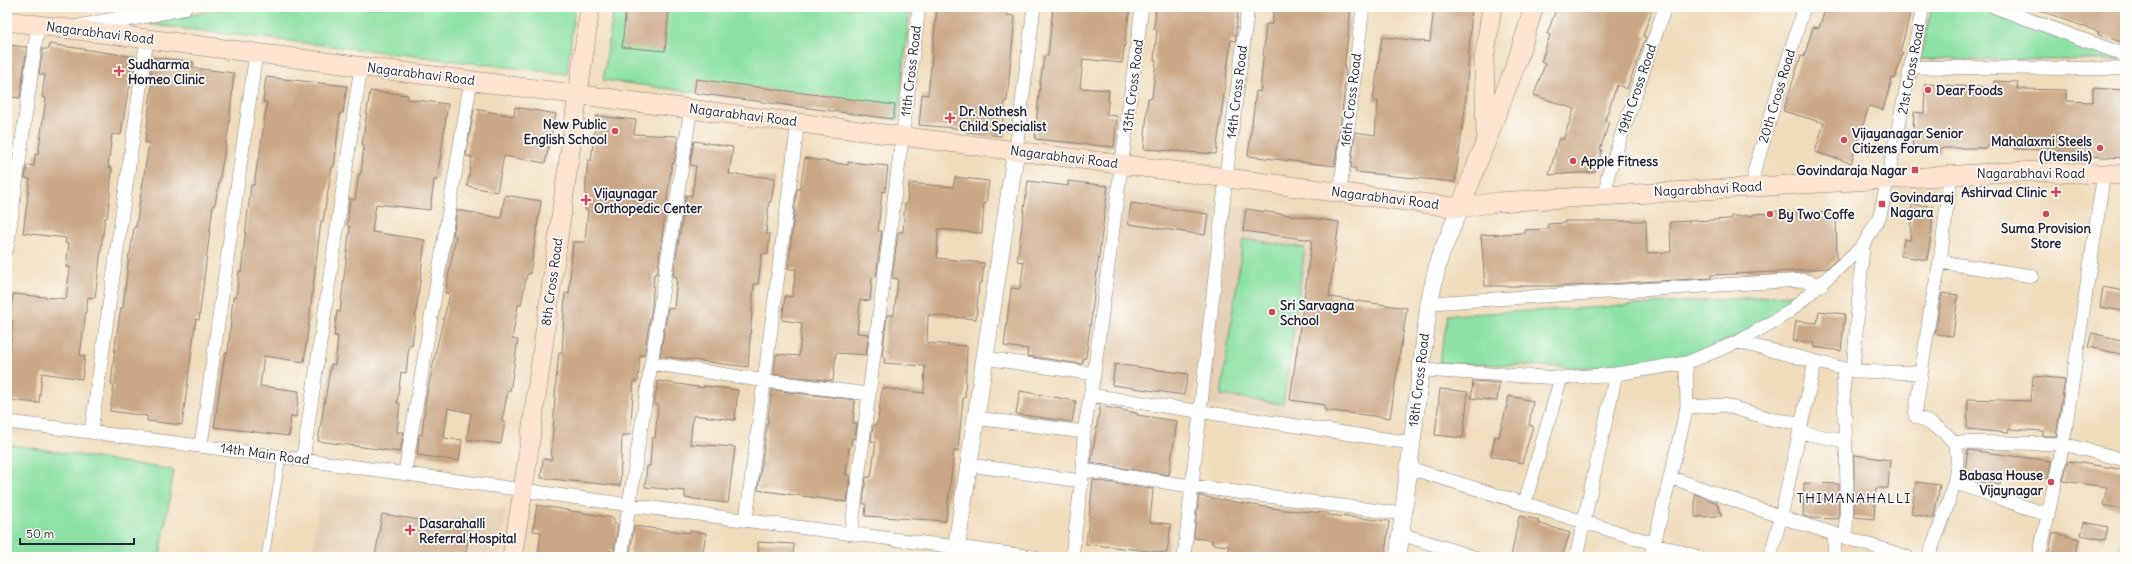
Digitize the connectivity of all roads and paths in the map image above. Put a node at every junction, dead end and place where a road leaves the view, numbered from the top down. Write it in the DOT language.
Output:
graph roads {
  1 [pos="183,7"];
  2 [pos="590,7"];
  3 [pos="919,7"];
  4 [pos="1034,7"];
  5 [pos="1142,7"];
  6 [pos="1248,7"];
  7 [pos="1363,7"];
  8 [pos="1492,7"];
  9 [pos="1534,7"];
  10 [pos="1665,7"];
  11 [pos="1804,7"];
  12 [pos="1923,7"];
  13 [pos="1995,7"];
  14 [pos="7,21"];
  15 [pos="38,25"];
  16 [pos="72,29"];
  17 [pos="147,39"];
  18 [pos="256,53"];
  19 [pos="2125,55"];
  20 [pos="361,66"];
  21 [pos="1911,67"];
  22 [pos="2125,69"];
  23 [pos="471,80"];
  24 [pos="577,94"];
  25 [pos="691,108"];
  26 [pos="798,122"];
  27 [pos="903,136"];
  28 [pos="1486,139"];
  29 [pos="1016,150"];
  30 [pos="1123,164"];
  31 [pos="2104,173"];
  32 [pos="1951,174"];
  33 [pos="2125,175"];
  34 [pos="1226,177"];
  35 [pos="1889,178"];
  36 [pos="1754,186"];
  37 [pos="1340,192"];
  38 [pos="1607,195"];
  39 [pos="1460,208"];
  40 [pos="1863,246"];
  41 [pos="7,248"];
  42 [pos="1940,262"];
  43 [pos="2032,276"];
  44 [pos="1821,285"];
  45 [pos="1429,303"];
  46 [pos="1738,342"];
  47 [pos="985,358"];
  48 [pos="1814,362"];
  49 [pos="652,363"];
  50 [pos="1686,363"];
  51 [pos="1848,369"];
  52 [pos="1420,370"];
  53 [pos="1920,373"];
  54 [pos="1094,374"];
  55 [pos="1616,374"];
  56 [pos="1561,378"];
  57 [pos="764,381"];
  58 [pos="869,394"];
  59 [pos="1090,395"];
  60 [pos="1687,407"];
  61 [pos="1199,410"];
  62 [pos="976,418"];
  63 [pos="7,422"];
  64 [pos="1800,428"];
  65 [pos="91,432"];
  66 [pos="1084,432"];
  67 [pos="1845,441"];
  68 [pos="1954,442"];
  69 [pos="1411,443"];
  70 [pos="2063,444"];
  71 [pos="201,445"];
  72 [pos="282,456"];
  73 [pos="303,459"];
  74 [pos="2125,460"];
  75 [pos="970,465"];
  76 [pos="1409,468"];
  77 [pos="405,472"];
  78 [pos="1082,475"];
  79 [pos="1670,477"];
  80 [pos="1954,482"];
  81 [pos="1190,486"];
  82 [pos="523,490"];
  83 [pos="1525,502"];
  84 [pos="630,504"];
  85 [pos="1404,514"];
  86 [pos="2048,515"];
  87 [pos="1781,516"];
  88 [pos="746,520"];
  89 [pos="1584,521"];
  90 [pos="851,533"];
  91 [pos="1401,534"];
  92 [pos="1841,536"];
  93 [pos="1654,543"];
  94 [pos="2125,550"];
  95 [pos="955,552"];
  96 [pos="265,557"];
  97 [pos="512,557"];
  98 [pos="621,557"];
  99 [pos="1034,557"];
  100 [pos="1072,557"];
  101 [pos="1184,557"];
  102 [pos="1398,557"];
  103 [pos="1473,557"];
  104 [pos="1576,557"];
  105 [pos="1651,557"];
  106 [pos="1698,557"];
  107 [pos="1770,557"];
  108 [pos="1834,557"];
  109 [pos="1907,557"];
  110 [pos="1928,557"];
  111 [pos="2039,557"];
  112 [pos="2123,557"];
  1 -- 16 [label="street"];
  2 -- 24 [label="main road, 8th Cross Road"];
  3 -- 27 [label="street, 11th Cross Road"];
  4 -- 29 [label="street"];
  5 -- 30 [label="street, 13th Cross Road"];
  6 -- 34 [label="street, 14th Cross Road"];
  7 -- 37 [label="street, 16th Cross Road"];
  8 -- 28 [label="main road"];
  9 -- 28 [label="main road"];
  10 -- 38 [label="street, 19th Cross Road"];
  11 -- 36 [label="street, 20th Cross Road"];
  12 -- 21 [label="street, 21st Cross Road"];
  13 -- 19 [label="street"];
  14 -- 15 [label="main road, Nagarabhavi Road"];
  15 -- 16 [label="main road, Nagarabhavi Road"];
  15 -- 41 [label="street"];
  16 -- 17 [label="main road, Nagarabhavi Road"];
  17 -- 18 [label="main road, Nagarabhavi Road"];
  17 -- 65 [label="street"];
  18 -- 20 [label="main road, Nagarabhavi Road"];
  18 -- 71 [label="street"];
  20 -- 23 [label="main road, Nagarabhavi Road"];
  20 -- 73 [label="street"];
  21 -- 22 [label="street"];
  21 -- 35 [label="street, 21st Cross Road"];
  23 -- 24 [label="main road, Nagarabhavi Road"];
  23 -- 77 [label="street"];
  24 -- 25 [label="main road, Nagarabhavi Road"];
  24 -- 82 [label="main road, 8th Cross Road"];
  25 -- 26 [label="main road, Nagarabhavi Road"];
  25 -- 49 [label="street"];
  26 -- 27 [label="main road, Nagarabhavi Road"];
  26 -- 57 [label="street"];
  27 -- 29 [label="main road, Nagarabhavi Road"];
  27 -- 58 [label="street, 11th Cross Road"];
  28 -- 39 [label="main road"];
  29 -- 30 [label="main road, Nagarabhavi Road"];
  29 -- 47 [label="street"];
  30 -- 34 [label="main road, Nagarabhavi Road"];
  30 -- 54 [label="street, 13th Cross Road"];
  31 -- 32 [label="main road, Nagarabhavi Road"];
  31 -- 33 [label="main road, Nagarabhavi Road"];
  31 -- 70 [label="street"];
  32 -- 35 [label="main road, Nagarabhavi Road"];
  32 -- 42 [label="street"];
  34 -- 37 [label="main road, Nagarabhavi Road"];
  34 -- 61 [label="street, 14th Cross Road"];
  35 -- 36 [label="main road, Nagarabhavi Road"];
  35 -- 40 [label="street, 21st Cross Road"];
  36 -- 38 [label="main road, Nagarabhavi Road"];
  37 -- 39 [label="main road, Nagarabhavi Road"];
  38 -- 39 [label="main road, Nagarabhavi Road"];
  39 -- 45 [label="street, 18th Cross Road"];
  40 -- 44 [label="street"];
  40 -- 51 [label="street"];
  42 -- 43 [label="street"];
  42 -- 53 [label="street"];
  44 -- 45 [label="street"];
  44 -- 46 [label="street"];
  45 -- 52 [label="street, 18th Cross Road"];
  46 -- 48 [label="street"];
  46 -- 50 [label="street"];
  47 -- 54 [label="street"];
  47 -- 62 [label="street"];
  48 -- 51 [label="street"];
  48 -- 64 [label="street"];
  49 -- 57 [label="street"];
  49 -- 84 [label="street"];
  50 -- 55 [label="street"];
  50 -- 60 [label="street"];
  51 -- 53 [label="street"];
  51 -- 67 [label="street"];
  52 -- 56 [label="street"];
  52 -- 69 [label="street, 18th Cross Road"];
  53 -- 68 [label="street"];
  54 -- 59 [label="street, 13th Cross Road"];
  55 -- 56 [label="street"];
  55 -- 89 [label="street"];
  56 -- 83 [label="street"];
  57 -- 58 [label="street"];
  57 -- 88 [label="street"];
  58 -- 90 [label="street, 11th Cross Road"];
  59 -- 61 [label="street"];
  59 -- 66 [label="street, 13th Cross Road"];
  60 -- 64 [label="street"];
  60 -- 79 [label="street"];
  61 -- 69 [label="street"];
  61 -- 81 [label="street, 14th Cross Road"];
  62 -- 66 [label="street"];
  62 -- 75 [label="street"];
  63 -- 65 [label="street, 14th Main Road"];
  64 -- 67 [label="street"];
  64 -- 87 [label="street"];
  65 -- 71 [label="street, 14th Main Road"];
  66 -- 78 [label="street, 13th Cross Road"];
  67 -- 92 [label="street"];
  68 -- 70 [label="street"];
  68 -- 80 [label="street"];
  69 -- 76 [label="street, 18th Cross Road"];
  70 -- 74 [label="street"];
  70 -- 86 [label="street"];
  71 -- 72 [label="street, 14th Main Road"];
  72 -- 73 [label="street, 14th Main Road"];
  72 -- 96 [label="lane"];
  73 -- 77 [label="street, 14th Main Road"];
  75 -- 78 [label="street"];
  75 -- 95 [label="street"];
  76 -- 83 [label="street"];
  76 -- 85 [label="street, 18th Cross Road"];
  77 -- 82 [label="street, 14th Main Road"];
  78 -- 81 [label="street"];
  78 -- 100 [label="street, 13th Cross Road"];
  79 -- 87 [label="street"];
  79 -- 93 [label="street"];
  80 -- 86 [label="street"];
  80 -- 110 [label="street"];
  81 -- 85 [label="street"];
  81 -- 101 [label="street, 14th Cross Road"];
  82 -- 84 [label="street, 14th Main Road"];
  82 -- 97 [label="main road, 8th Cross Road"];
  83 -- 89 [label="street"];
  84 -- 88 [label="street, 14th Main Road"];
  84 -- 98 [label="street"];
  85 -- 91 [label="street, 18th Cross Road"];
  86 -- 111 [label="street"];
  87 -- 92 [label="street"];
  87 -- 107 [label="street"];
  88 -- 90 [label="street, 14th Main Road"];
  89 -- 93 [label="street"];
  89 -- 104 [label="street"];
  90 -- 95 [label="street, 14th Main Road"];
  91 -- 102 [label="street, 18th Cross Road"];
  91 -- 103 [label="street"];
  92 -- 108 [label="street"];
  92 -- 109 [label="street"];
  93 -- 105 [label="street"];
  93 -- 106 [label="street"];
  94 -- 112 [label="street"];
  95 -- 99 [label="street, 14th Main Road"];
}
